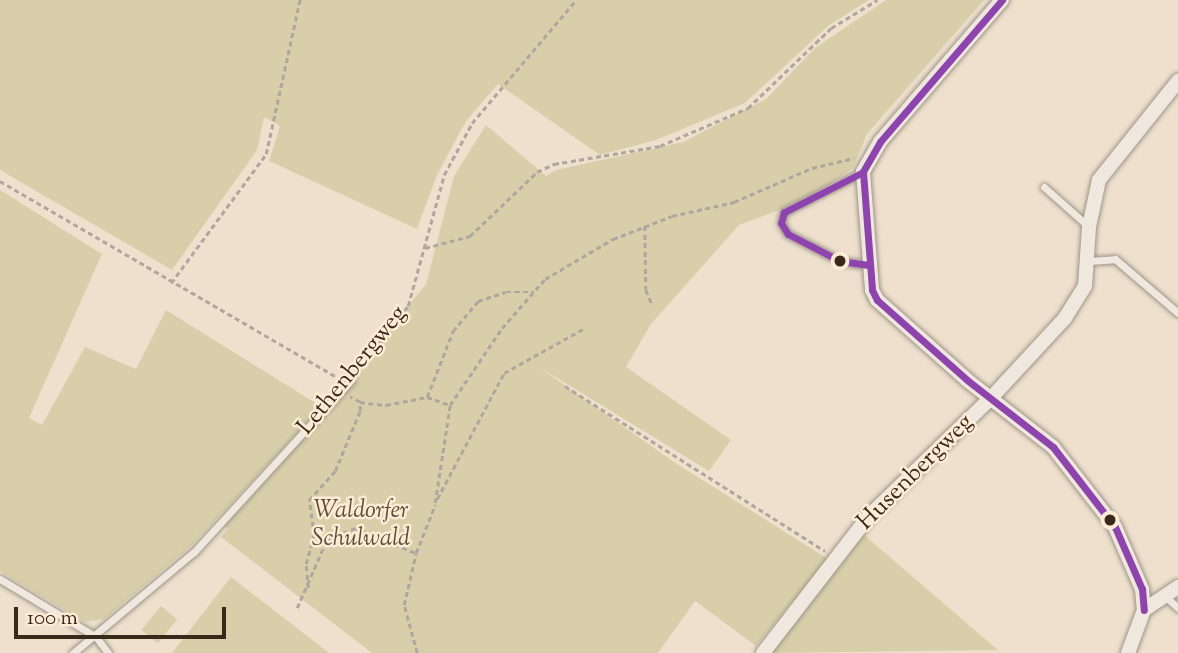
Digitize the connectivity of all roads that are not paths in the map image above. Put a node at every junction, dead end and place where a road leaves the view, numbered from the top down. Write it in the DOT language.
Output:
graph roads {
  1 [pos="1002,0"];
  2 [pos="1178,81"];
  3 [pos="863,172"];
  4 [pos="1044,187"];
  5 [pos="1088,227"];
  6 [pos="1088,261"];
  7 [pos="869,265"];
  8 [pos="1178,313"];
  9 [pos="350,382"];
  10 [pos="992,398"];
  11 [pos="0,579"];
  12 [pos="1174,598"];
  13 [pos="1144,610"];
  14 [pos="96,637"];
  15 [pos="73,653"];
  16 [pos="107,653"];
  17 [pos="763,653"];
  18 [pos="1128,653"];
  1 -- 3 [label="street"];
  2 -- 5 [label="street, Husenbergweg"];
  3 -- 7 [label="street"];
  3 -- 7 [label="lane"];
  4 -- 5 [label="lane"];
  5 -- 6 [label="street, Husenbergweg"];
  6 -- 8 [label="lane"];
  6 -- 10 [label="street, Husenbergweg"];
  7 -- 10 [label="street"];
  9 -- 14 [label="lane, Lethenbergweg"];
  10 -- 13 [label="street"];
  10 -- 17 [label="street, Husenbergweg"];
  11 -- 14 [label="lane"];
  12 -- 13 [label="street"];
  13 -- 18 [label="street"];
  14 -- 15 [label="lane, Lethenbergweg"];
  14 -- 16 [label="lane"];
}
